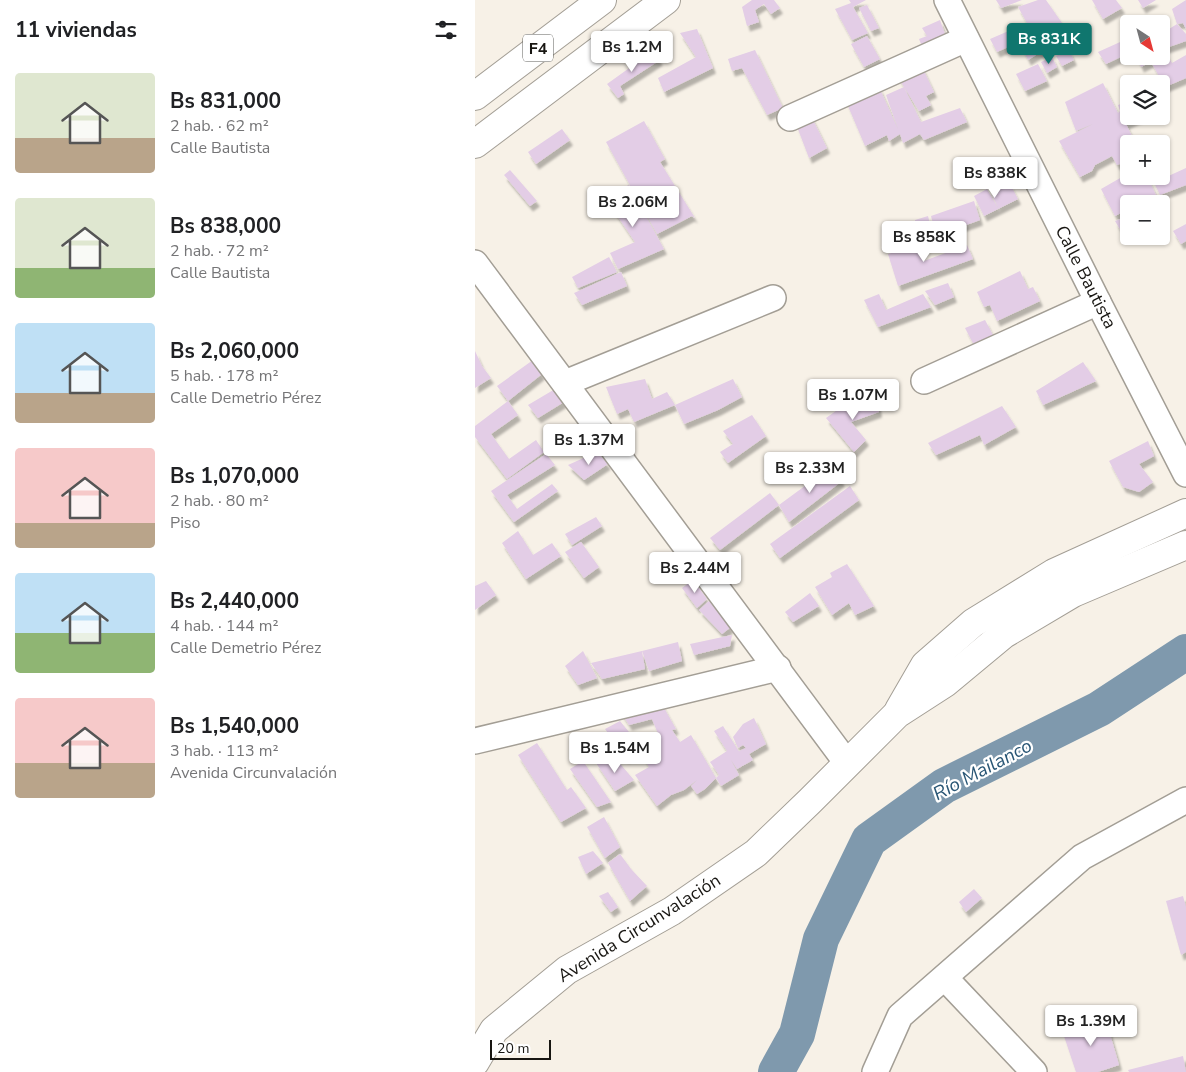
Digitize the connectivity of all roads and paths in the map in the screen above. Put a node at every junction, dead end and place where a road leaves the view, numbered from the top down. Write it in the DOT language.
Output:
graph roads {
  1 [pos="602,0"];
  2 [pos="665,0"];
  3 [pos="947,0"];
  4 [pos="966,38"];
  5 [pos="475,96"];
  6 [pos="790,118"];
  7 [pos="475,144"];
  8 [pos="475,263"];
  9 [pos="773,298"];
  10 [pos="1098,302"];
  11 [pos="924,381"];
  12 [pos="565,383"];
  13 [pos="1186,474"];
  14 [pos="1186,513"];
  15 [pos="1186,544"];
  16 [pos="778,668"];
  17 [pos="897,714"];
  18 [pos="475,741"];
  19 [pos="847,763"];
  20 [pos="1186,800"];
  21 [pos="945,978"];
  22 [pos="475,1062"];
  23 [pos="875,1072"];
  24 [pos="1034,1072"];
  1 -- 5 [label="main road, F4"];
  2 -- 7 [label="main road, F4"];
  3 -- 4 [label="street, Calle Bautista"];
  4 -- 6 [label="street"];
  4 -- 10 [label="street, Calle Bautista"];
  8 -- 12 [label="street"];
  9 -- 12 [label="street"];
  10 -- 11 [label="street"];
  10 -- 13 [label="street, Calle Bautista"];
  12 -- 16 [label="street"];
  14 -- 17 [label="main road, Avenida Circunvalación"];
  15 -- 17 [label="main road, Avenida Circunvalación"];
  16 -- 18 [label="street"];
  16 -- 19 [label="street"];
  17 -- 19 [label="main road, Avenida Circunvalación"];
  19 -- 22 [label="main road, Avenida Circunvalación"];
  20 -- 21 [label="street"];
  21 -- 23 [label="street"];
  21 -- 24 [label="street"];
}
